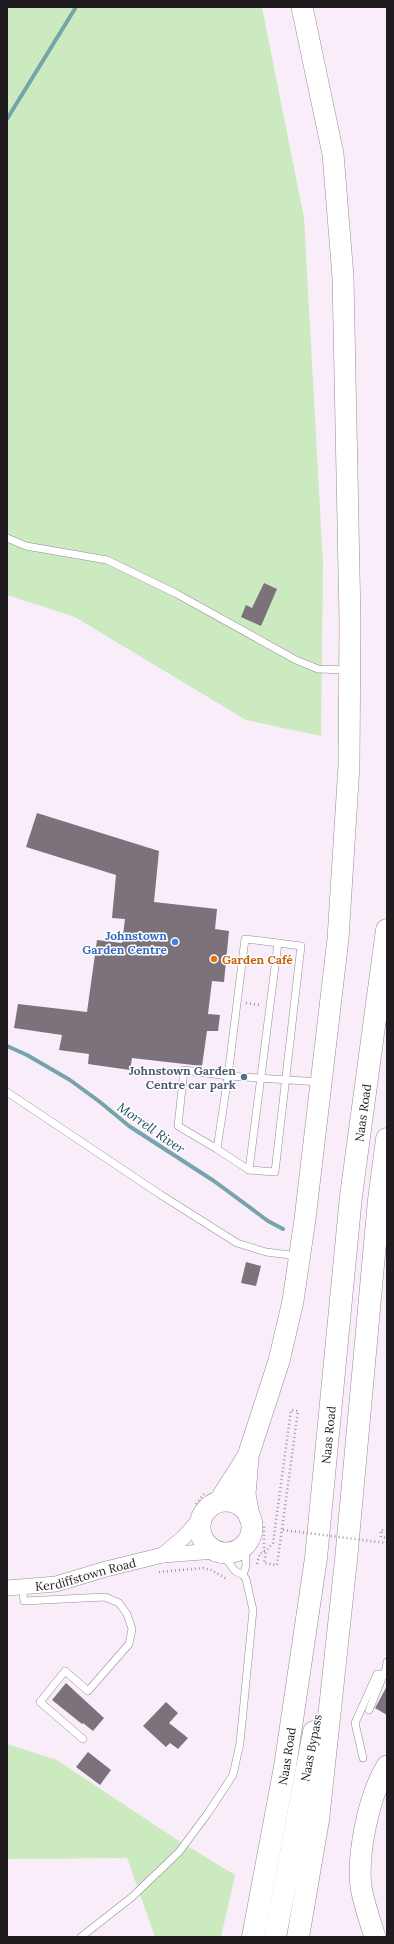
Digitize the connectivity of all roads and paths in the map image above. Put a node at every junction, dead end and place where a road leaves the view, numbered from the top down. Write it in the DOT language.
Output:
graph roads {
  1 [pos="302,7"];
  2 [pos="7,538"];
  3 [pos="349,670"];
  4 [pos="387,930"];
  5 [pos="278,943"];
  6 [pos="237,1002"];
  7 [pos="270,1006"];
  8 [pos="228,1076"];
  9 [pos="260,1078"];
  10 [pos="286,1080"];
  11 [pos="322,1082"];
  12 [pos="7,1092"];
  13 [pos="387,1139"];
  14 [pos="217,1149"];
  15 [pos="249,1170"];
  16 [pos="299,1256"];
  17 [pos="248,1456"];
  18 [pos="213,1496"];
  19 [pos="198,1512"];
  20 [pos="257,1518"];
  21 [pos="283,1530"];
  22 [pos="387,1531"];
  23 [pos="387,1538"];
  24 [pos="387,1543"];
  25 [pos="258,1549"];
  26 [pos="218,1552"];
  27 [pos="163,1555"];
  28 [pos="346,1560"];
  29 [pos="153,1571"];
  30 [pos="243,1575"];
  31 [pos="22,1586"];
  32 [pos="7,1588"];
  33 [pos="387,1662"];
  34 [pos="384,1674"];
  35 [pos="369,1710"];
  36 [pos="83,1739"];
  37 [pos="364,1758"];
  38 [pos="387,1766"];
  39 [pos="81,1937"];
  40 [pos="253,1937"];
  41 [pos="275,1937"];
  42 [pos="298,1937"];
  43 [pos="375,1937"];
  1 -- 3 [label="street"];
  2 -- 3 [label="lane"];
  3 -- 11 [label="street"];
  4 -- 40 [label="highway, Naas Road"];
  5 -- 6 [label="lane"];
  5 -- 7 [label="lane"];
  5 -- 10 [label="lane"];
  6 -- 7 [label="path"];
  6 -- 8 [label="lane"];
  7 -- 9 [label="lane"];
  8 -- 9 [label="lane"];
  8 -- 14 [label="lane"];
  8 -- 14 [label="lane"];
  9 -- 10 [label="lane"];
  9 -- 15 [label="lane"];
  10 -- 11 [label="lane"];
  10 -- 15 [label="lane"];
  11 -- 16 [label="street"];
  12 -- 16 [label="lane"];
  13 -- 28 [label="highway"];
  14 -- 15 [label="lane"];
  16 -- 17 [label="street"];
  17 -- 18 [label="street"];
  17 -- 20 [label="street"];
  18 -- 19 [label="path"];
  18 -- 19 [label="street"];
  18 -- 20 [label="street"];
  19 -- 26 [label="street"];
  19 -- 27 [label="street"];
  20 -- 25 [label="path"];
  20 -- 25 [label="street"];
  21 -- 24 [label="path, bridge"];
  21 -- 25 [label="path"];
  21 -- 25 [label="path"];
  22 -- 23 [label="path"];
  25 -- 26 [label="street"];
  25 -- 30 [label="lane"];
  25 -- 30 [label="path"];
  26 -- 27 [label="street, Kerdiffstown Road"];
  26 -- 30 [label="lane"];
  27 -- 31 [label="street, Kerdiffstown Road"];
  28 -- 41 [label="highway, Naas Bypass"];
  28 -- 42 [label="highway"];
  29 -- 30 [label="path"];
  30 -- 39 [label="lane"];
  31 -- 32 [label="street, Kerdiffstown Road"];
  31 -- 36 [label="lane"];
  33 -- 34 [label="lane"];
  34 -- 35 [label="lane"];
  34 -- 37 [label="lane"];
  38 -- 43 [label="street"];
}
